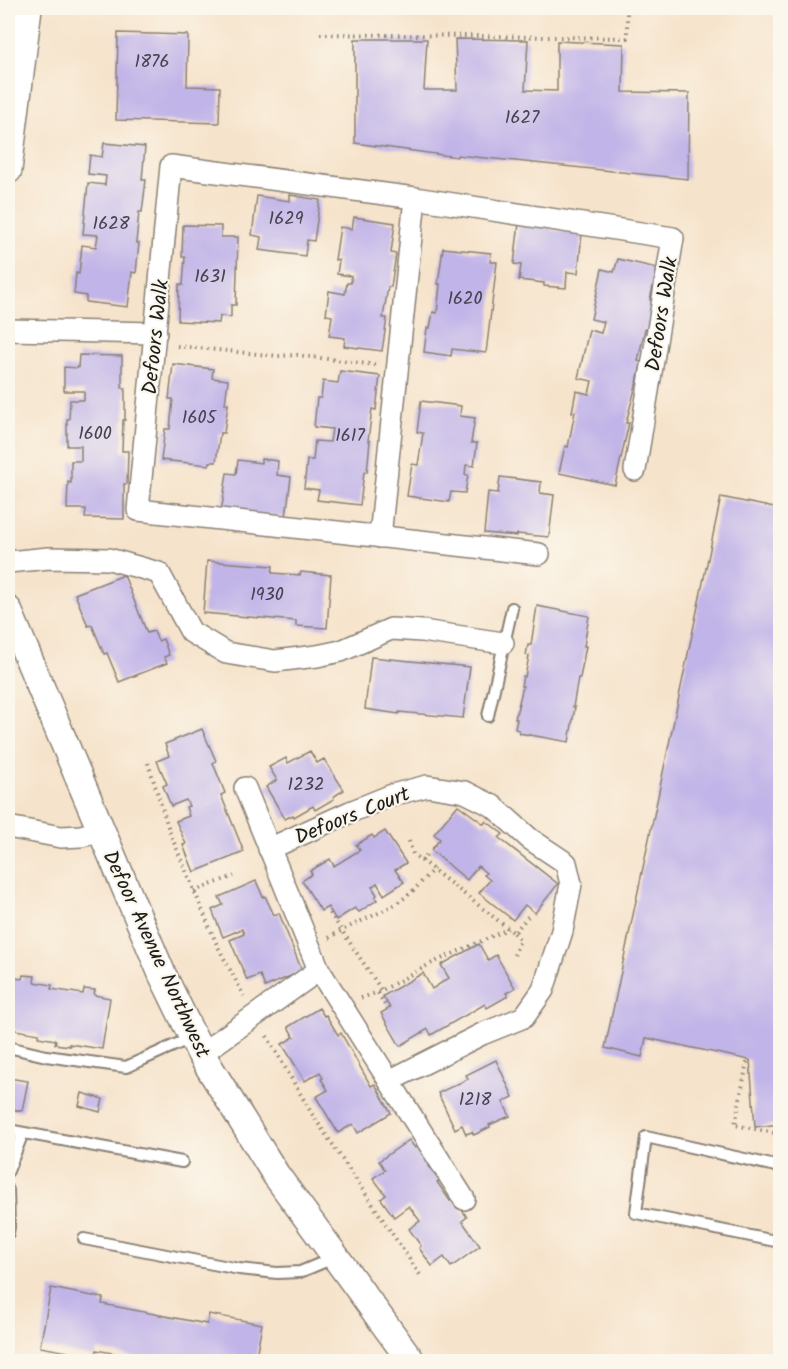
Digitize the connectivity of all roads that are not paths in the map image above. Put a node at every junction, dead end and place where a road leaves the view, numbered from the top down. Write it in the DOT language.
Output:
graph roads {
  1 [pos="28,8"];
  2 [pos="8,170"];
  3 [pos="415,198"];
  4 [pos="8,330"];
  5 [pos="155,339"];
  6 [pos="635,470"];
  7 [pos="380,537"];
  8 [pos="539,554"];
  9 [pos="8,562"];
  10 [pos="512,608"];
  11 [pos="8,610"];
  12 [pos="503,643"];
  13 [pos="488,716"];
  14 [pos="245,788"];
  15 [pos="8,827"];
  16 [pos="101,831"];
  17 [pos="269,849"];
  18 [pos="313,954"];
  19 [pos="197,1046"];
  20 [pos="8,1047"];
  21 [pos="389,1081"];
  22 [pos="8,1130"];
  23 [pos="23,1133"];
  24 [pos="182,1162"];
  25 [pos="780,1167"];
  26 [pos="8,1171"];
  27 [pos="8,1190"];
  28 [pos="464,1199"];
  29 [pos="8,1233"];
  30 [pos="84,1239"];
  31 [pos="780,1242"];
  32 [pos="336,1257"];
  33 [pos="412,1362"];
  1 -- 2 [label="street"];
  3 -- 5 [label="street, Defoors Walk"];
  3 -- 6 [label="street, Defoors Walk"];
  3 -- 7 [label="street"];
  4 -- 5 [label="street"];
  5 -- 7 [label="street, Defoors Walk"];
  7 -- 8 [label="street, Defoors Walk"];
  9 -- 12 [label="street"];
  10 -- 12 [label="lane"];
  11 -- 16 [label="street, Defoor Avenue Northwest"];
  12 -- 13 [label="lane"];
  14 -- 17 [label="street"];
  15 -- 16 [label="street"];
  16 -- 19 [label="street, Defoor Avenue Northwest"];
  17 -- 18 [label="street"];
  17 -- 21 [label="street, Defoors Court"];
  18 -- 19 [label="street"];
  18 -- 21 [label="street"];
  19 -- 20 [label="lane"];
  19 -- 32 [label="street, Defoor Avenue Northwest"];
  21 -- 28 [label="street"];
  22 -- 23 [label="lane"];
  23 -- 24 [label="lane"];
  23 -- 26 [label="lane"];
  25 -- 31 [label="lane"];
  27 -- 29 [label="lane"];
  30 -- 32 [label="lane"];
  32 -- 33 [label="street, Defoor Avenue Northwest"];
}
